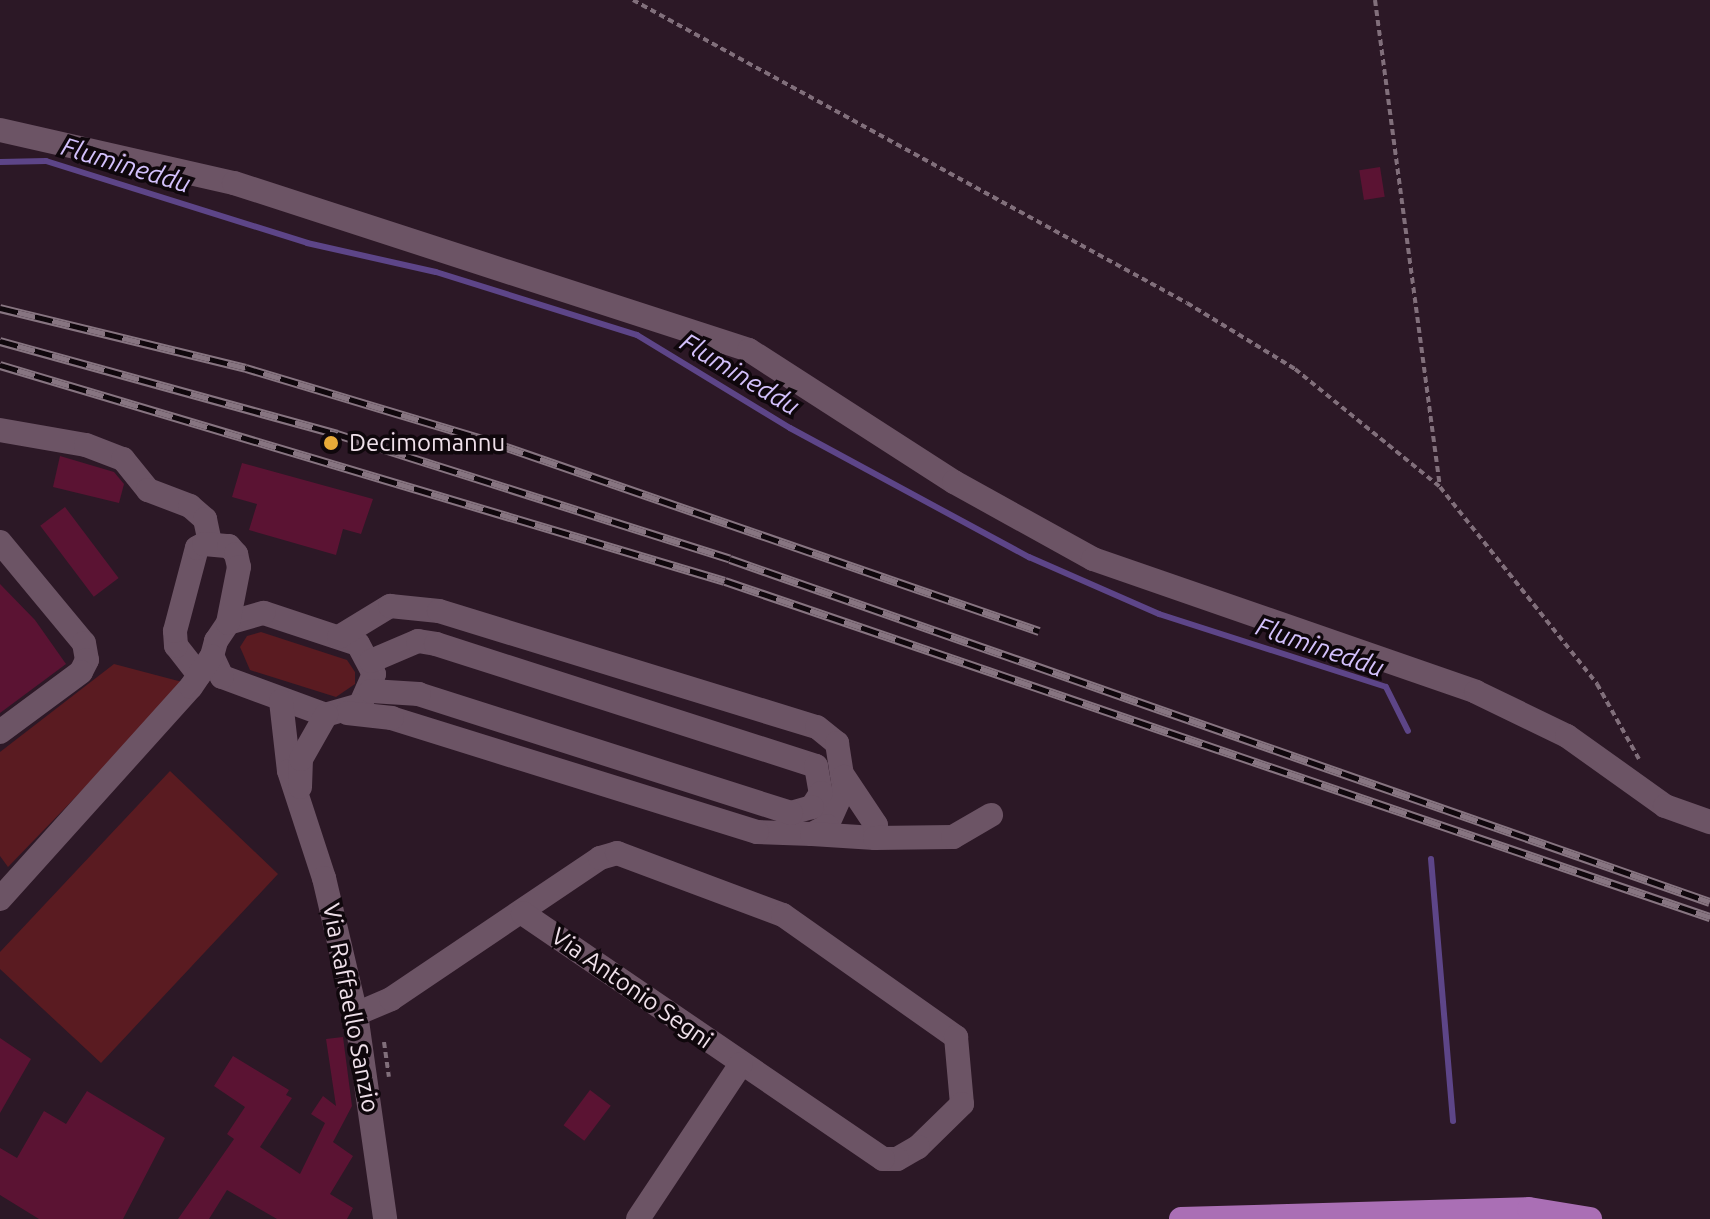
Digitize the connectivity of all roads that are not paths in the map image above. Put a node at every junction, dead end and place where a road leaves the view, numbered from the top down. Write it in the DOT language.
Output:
graph roads {
  1 [pos="0,130"];
  2 [pos="0,430"];
  3 [pos="0,542"];
  4 [pos="210,542"];
  5 [pos="228,623"];
  6 [pos="356,647"];
  7 [pos="206,666"];
  8 [pos="371,691"];
  9 [pos="281,701"];
  10 [pos="337,714"];
  11 [pos="0,732"];
  12 [pos="844,777"];
  13 [pos="299,801"];
  14 [pos="991,815"];
  15 [pos="1710,822"];
  16 [pos="812,834"];
  17 [pos="875,838"];
  18 [pos="0,899"];
  19 [pos="523,913"];
  20 [pos="365,1010"];
  21 [pos="741,1064"];
  22 [pos="385,1219"];
  23 [pos="638,1219"];
  24 [pos="1181,1219"];
  25 [pos="1590,1219"];
  1 -- 15 [label="street"];
  2 -- 4 [label="street"];
  3 -- 11 [label="street"];
  4 -- 5 [label="street"];
  4 -- 7 [label="street"];
  5 -- 6 [label="street"];
  5 -- 7 [label="street"];
  6 -- 8 [label="street"];
  6 -- 8 [label="street"];
  6 -- 12 [label="street"];
  7 -- 9 [label="street"];
  7 -- 18 [label="street"];
  8 -- 10 [label="street, Via Raffaello Sanzio"];
  9 -- 10 [label="street"];
  9 -- 13 [label="street, Via Raffaello Sanzio"];
  10 -- 13 [label="street, Via Raffaello Sanzio"];
  10 -- 16 [label="street"];
  12 -- 16 [label="street"];
  12 -- 17 [label="street"];
  13 -- 20 [label="street, Via Raffaello Sanzio"];
  14 -- 17 [label="street"];
  16 -- 17 [label="street"];
  19 -- 20 [label="street"];
  19 -- 21 [label="street, Via Antonio Segni"];
  19 -- 21 [label="street, Via Antonio Segni"];
  20 -- 22 [label="street, Via Raffaello Sanzio"];
  21 -- 23 [label="street"];
  24 -- 25 [label="main road"];
}
